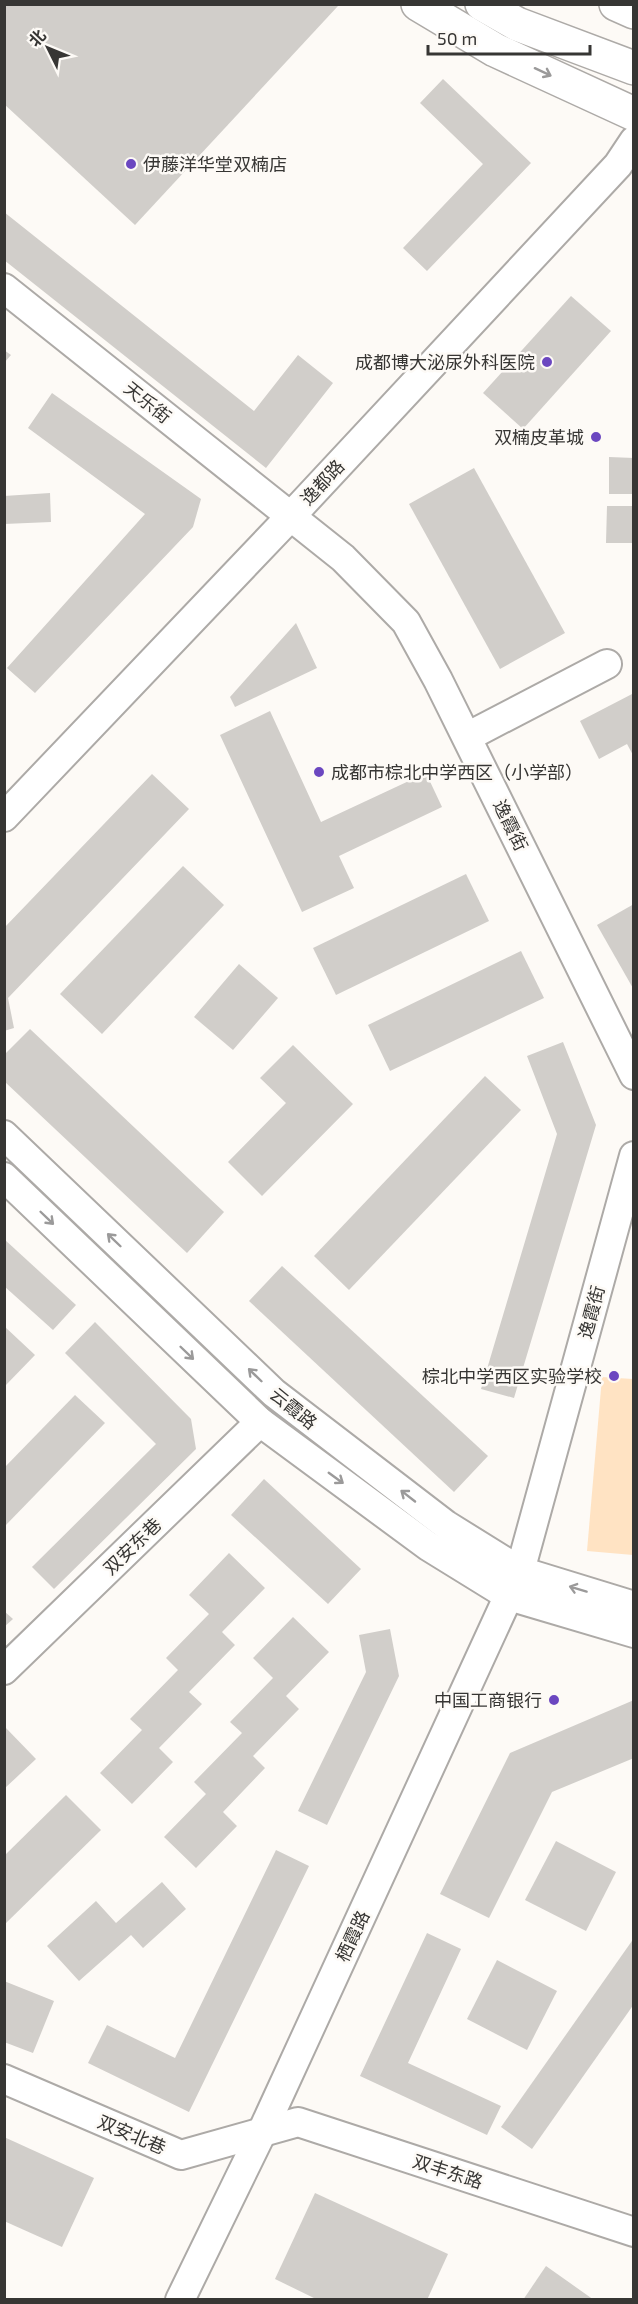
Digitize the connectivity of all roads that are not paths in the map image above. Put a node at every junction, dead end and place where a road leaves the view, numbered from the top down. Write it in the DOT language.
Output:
graph roads {
  1 [pos="418,4"];
  2 [pos="482,4"];
  3 [pos="616,4"];
  4 [pos="633,12"];
  5 [pos="633,68"];
  6 [pos="633,114"];
  7 [pos="633,141"];
  8 [pos="4,288"];
  9 [pos="291,516"];
  10 [pos="607,664"];
  11 [pos="467,737"];
  12 [pos="4,817"];
  13 [pos="633,1075"];
  14 [pos="4,1135"];
  15 [pos="633,1156"];
  16 [pos="4,1177"];
  17 [pos="260,1422"];
  18 [pos="515,1584"];
  19 [pos="633,1606"];
  20 [pos="633,1633"];
  21 [pos="4,1670"];
  22 [pos="4,2079"];
  23 [pos="262,2132"];
  24 [pos="633,2232"];
  25 [pos="180,2300"];
  1 -- 6 [label="main road, one-way"];
  2 -- 5 [label="main road"];
  3 -- 4 [label="main road"];
  7 -- 9 [label="street, 逸都路"];
  8 -- 9 [label="street, 天乐街"];
  9 -- 11 [label="street, 逸霞街"];
  9 -- 12 [label="street, 逸都路"];
  10 -- 11 [label="street"];
  11 -- 13 [label="street, 逸霞街"];
  18 -- 14 [label="street, 云霞路, one-way"];
  15 -- 18 [label="street, 逸霞街"];
  16 -- 17 [label="street, one-way"];
  17 -- 18 [label="street, one-way"];
  17 -- 21 [label="street, 双安东巷"];
  19 -- 18 [label="street, 云霞路, one-way"];
  18 -- 20 [label="street"];
  18 -- 23 [label="street, 栖霞路"];
  22 -- 23 [label="street, 双安北巷"];
  23 -- 24 [label="street, 双丰东路"];
  23 -- 25 [label="street, 栖霞路"];
}
